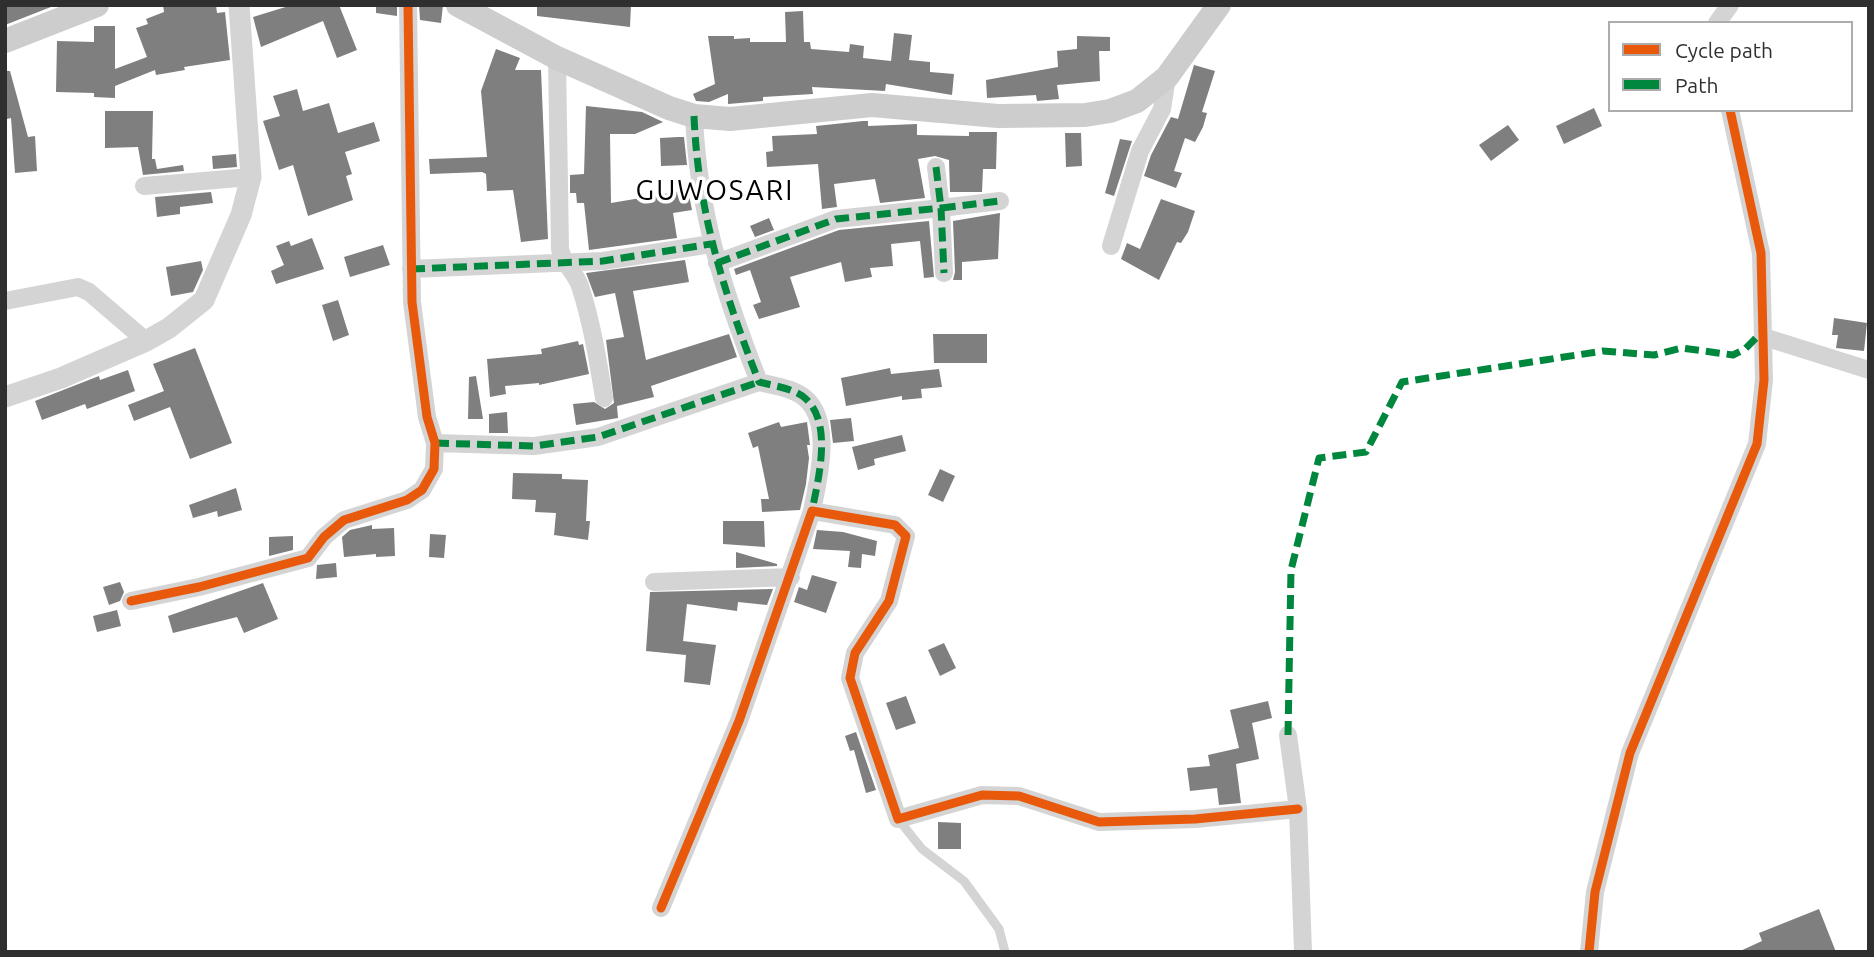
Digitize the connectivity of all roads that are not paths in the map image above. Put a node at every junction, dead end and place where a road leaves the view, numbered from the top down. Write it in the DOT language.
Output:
graph roads {
  1 [pos="97,5"];
  2 [pos="239,5"];
  3 [pos="408,5"];
  4 [pos="458,5"];
  5 [pos="1219,5"];
  6 [pos="1730,5"];
  7 [pos="1718,21"];
  8 [pos="5,41"];
  9 [pos="557,58"];
  10 [pos="1167,77"];
  11 [pos="1730,112"];
  12 [pos="694,116"];
  13 [pos="936,167"];
  14 [pos="251,177"];
  15 [pos="144,186"];
  16 [pos="1000,201"];
  17 [pos="941,208"];
  18 [pos="711,244"];
  19 [pos="1111,246"];
  20 [pos="564,261"];
  21 [pos="717,263"];
  22 [pos="411,269"];
  23 [pos="944,273"];
  24 [pos="5,301"];
  25 [pos="1764,337"];
  26 [pos="146,341"];
  27 [pos="1869,370"];
  28 [pos="759,383"];
  29 [pos="5,397"];
  30 [pos="604,398"];
  31 [pos="435,443"];
  32 [pos="811,511"];
  33 [pos="791,577"];
  34 [pos="654,582"];
  35 [pos="131,601"];
  36 [pos="1288,735"];
  37 [pos="1298,809"];
  38 [pos="898,819"];
  39 [pos="660,908"];
  40 [pos="1005,952"];
  41 [pos="1303,952"];
  42 [pos="1589,952"];
  1 -- 8 [label="main road"];
  2 -- 14 [label="street"];
  3 -- 22 [label="street"];
  4 -- 9 [label="main road"];
  5 -- 10 [label="main road"];
  6 -- 7 [label="street"];
  9 -- 12 [label="main road"];
  9 -- 20 [label="street"];
  10 -- 12 [label="main road"];
  10 -- 19 [label="street"];
  11 -- 25 [label="street"];
  12 -- 18 [label="street"];
  13 -- 17 [label="street"];
  14 -- 15 [label="street"];
  14 -- 26 [label="street"];
  16 -- 17 [label="street"];
  17 -- 21 [label="street"];
  17 -- 23 [label="street"];
  18 -- 20 [label="street"];
  18 -- 21 [label="street"];
  20 -- 22 [label="street"];
  20 -- 30 [label="street"];
  21 -- 28 [label="street"];
  22 -- 31 [label="street"];
  24 -- 26 [label="street"];
  25 -- 27 [label="street"];
  25 -- 42 [label="street"];
  26 -- 29 [label="street"];
  28 -- 31 [label="street"];
  28 -- 32 [label="street"];
  31 -- 35 [label="street"];
  32 -- 33 [label="street"];
  32 -- 38 [label="street"];
  33 -- 34 [label="street"];
  33 -- 39 [label="street"];
  36 -- 37 [label="street"];
  37 -- 38 [label="street"];
  37 -- 41 [label="street"];
  38 -- 40 [label="lane"];
}
